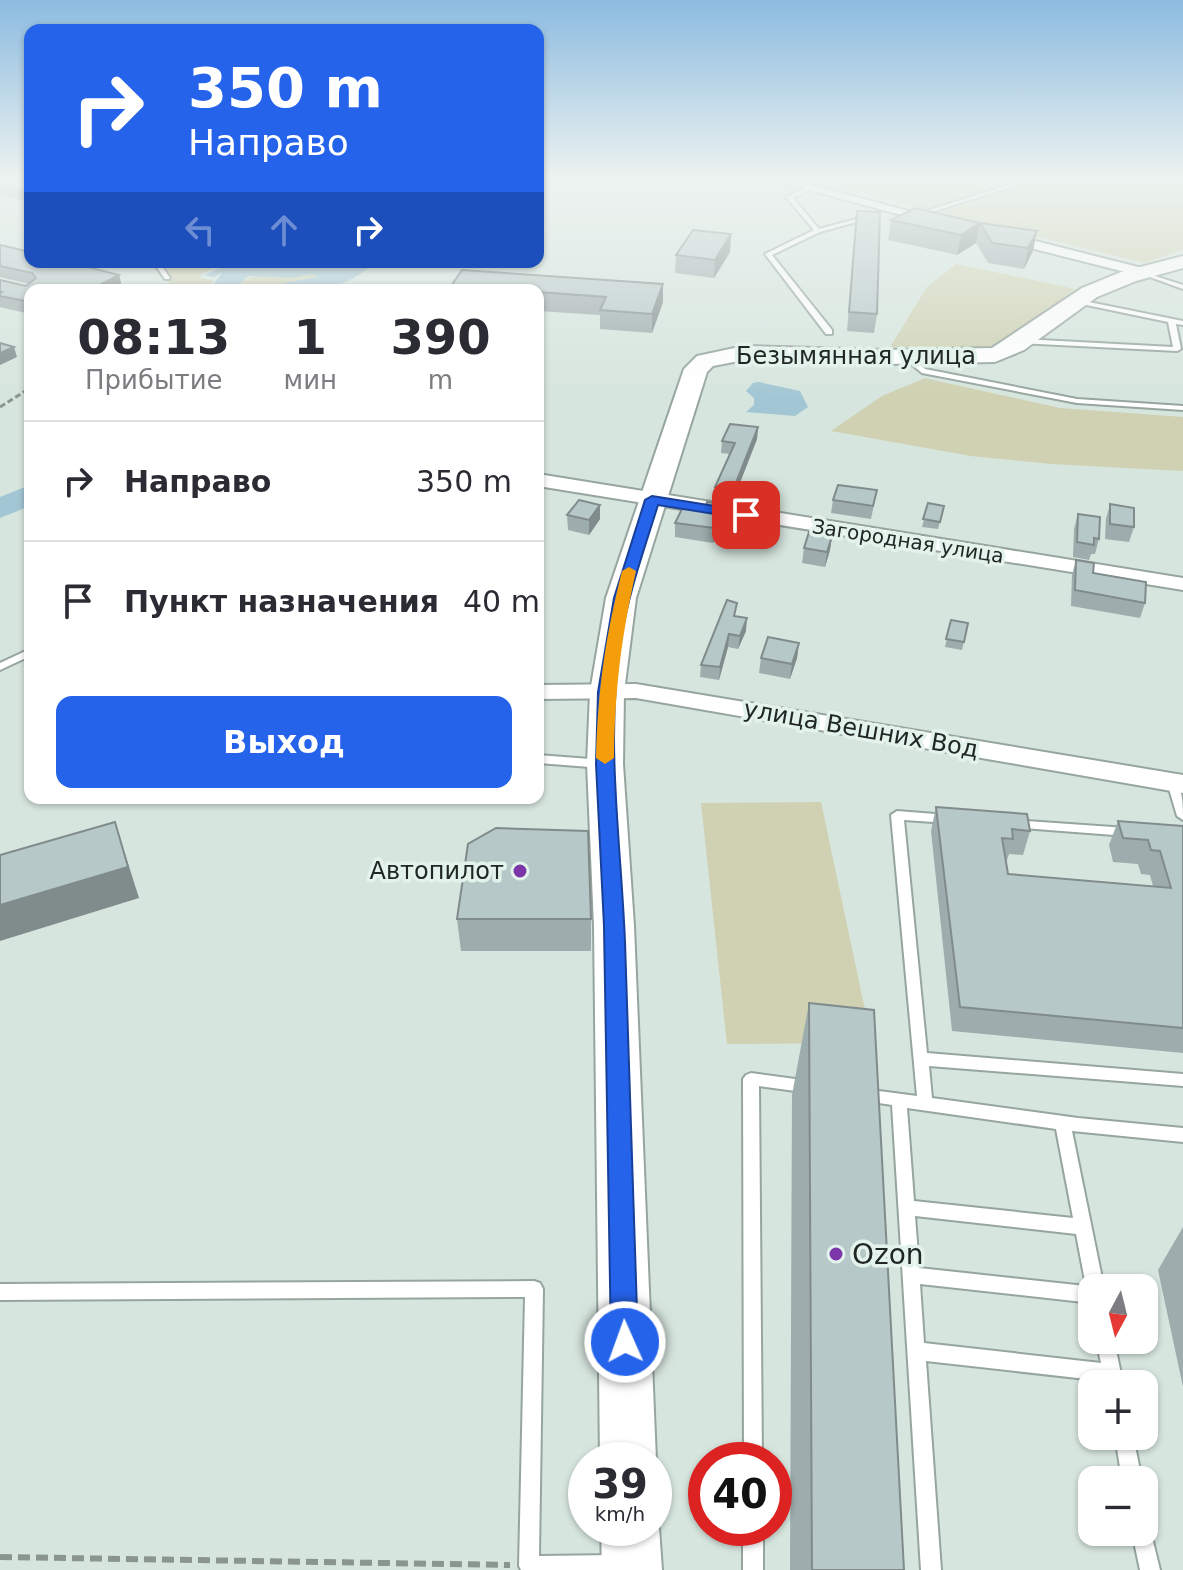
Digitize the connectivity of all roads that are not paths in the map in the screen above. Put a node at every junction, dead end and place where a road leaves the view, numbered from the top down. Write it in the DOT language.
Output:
graph roads {
  1 [pos="772,252"];
  2 [pos="1064,252"];
  3 [pos="1183,262"];
  4 [pos="160,268"];
  5 [pos="1141,272"];
  6 [pos="167,278"];
  7 [pos="1183,287"];
  8 [pos="1074,301"];
  9 [pos="1172,322"];
  10 [pos="1183,323"];
  11 [pos="829,332"];
  12 [pos="1019,341"];
  13 [pos="908,357"];
  14 [pos="1183,408"];
  15 [pos="544,481"];
  16 [pos="652,500"];
  17 [pos="1183,584"];
  18 [pos="24,655"];
  19 [pos="0,667"];
  20 [pos="544,692"];
  21 [pos="607,692"];
  22 [pos="544,759"];
  23 [pos="605,764"];
  24 [pos="1178,783"];
  25 [pos="1183,816"];
  26 [pos="960,820"];
  27 [pos="992,822"];
  28 [pos="1135,833"];
  29 [pos="920,1059"];
  30 [pos="1183,1080"];
  31 [pos="899,1100"];
  32 [pos="925,1104"];
  33 [pos="1063,1123"];
  34 [pos="1183,1135"];
  35 [pos="906,1208"];
  36 [pos="1083,1227"];
  37 [pos="1092,1274"];
  38 [pos="911,1275"];
  39 [pos="0,1292"];
  40 [pos="1078,1293"];
  41 [pos="916,1351"];
  42 [pos="1078,1373"];
  43 [pos="628,1442"];
  44 [pos="753,1442"];
  45 [pos="753,1546"];
  46 [pos="1145,1546"];
  47 [pos="631,1554"];
  48 [pos="753,1570"];
  49 [pos="931,1570"];
  50 [pos="1150,1570"];
  1 -- 11 [label="lane"];
  2 -- 5 [label="street"];
  3 -- 5 [label="street, Безымянная улица"];
  4 -- 6 [label="lane"];
  5 -- 7 [label="lane"];
  5 -- 8 [label="street, Безымянная улица"];
  8 -- 9 [label="lane"];
  8 -- 12 [label="street, Безымянная улица"];
  9 -- 10 [label="lane"];
  9 -- 12 [label="lane"];
  12 -- 13 [label="street, Безымянная улица"];
  13 -- 14 [label="lane"];
  13 -- 16 [label="street, Безымянная улица"];
  15 -- 16 [label="street, Загородная улица"];
  16 -- 17 [label="street, Загородная улица"];
  16 -- 21 [label="street, Безымянная улица"];
  18 -- 19 [label="lane"];
  20 -- 21 [label="street, улица Вешних Вод"];
  21 -- 23 [label="street, Безымянная улица"];
  21 -- 24 [label="street, улица Вешних Вод"];
  22 -- 23 [label="lane"];
  23 -- 43 [label="street, Безымянная улица"];
  24 -- 25 [label="lane"];
  26 -- 29 [label="lane"];
  27 -- 28 [label="lane"];
  29 -- 30 [label="lane"];
  29 -- 32 [label="lane"];
  31 -- 32 [label="lane"];
  31 -- 35 [label="lane"];
  31 -- 44 [label="lane"];
  32 -- 33 [label="lane"];
  33 -- 34 [label="lane"];
  33 -- 36 [label="lane"];
  35 -- 36 [label="lane"];
  35 -- 38 [label="lane"];
  36 -- 37 [label="lane"];
  38 -- 40 [label="lane"];
  38 -- 41 [label="lane"];
  39 -- 47 [label="lane"];
  41 -- 42 [label="lane"];
  41 -- 49 [label="lane"];
  45 -- 48 [label="lane"];
  46 -- 50 [label="lane"];
}
